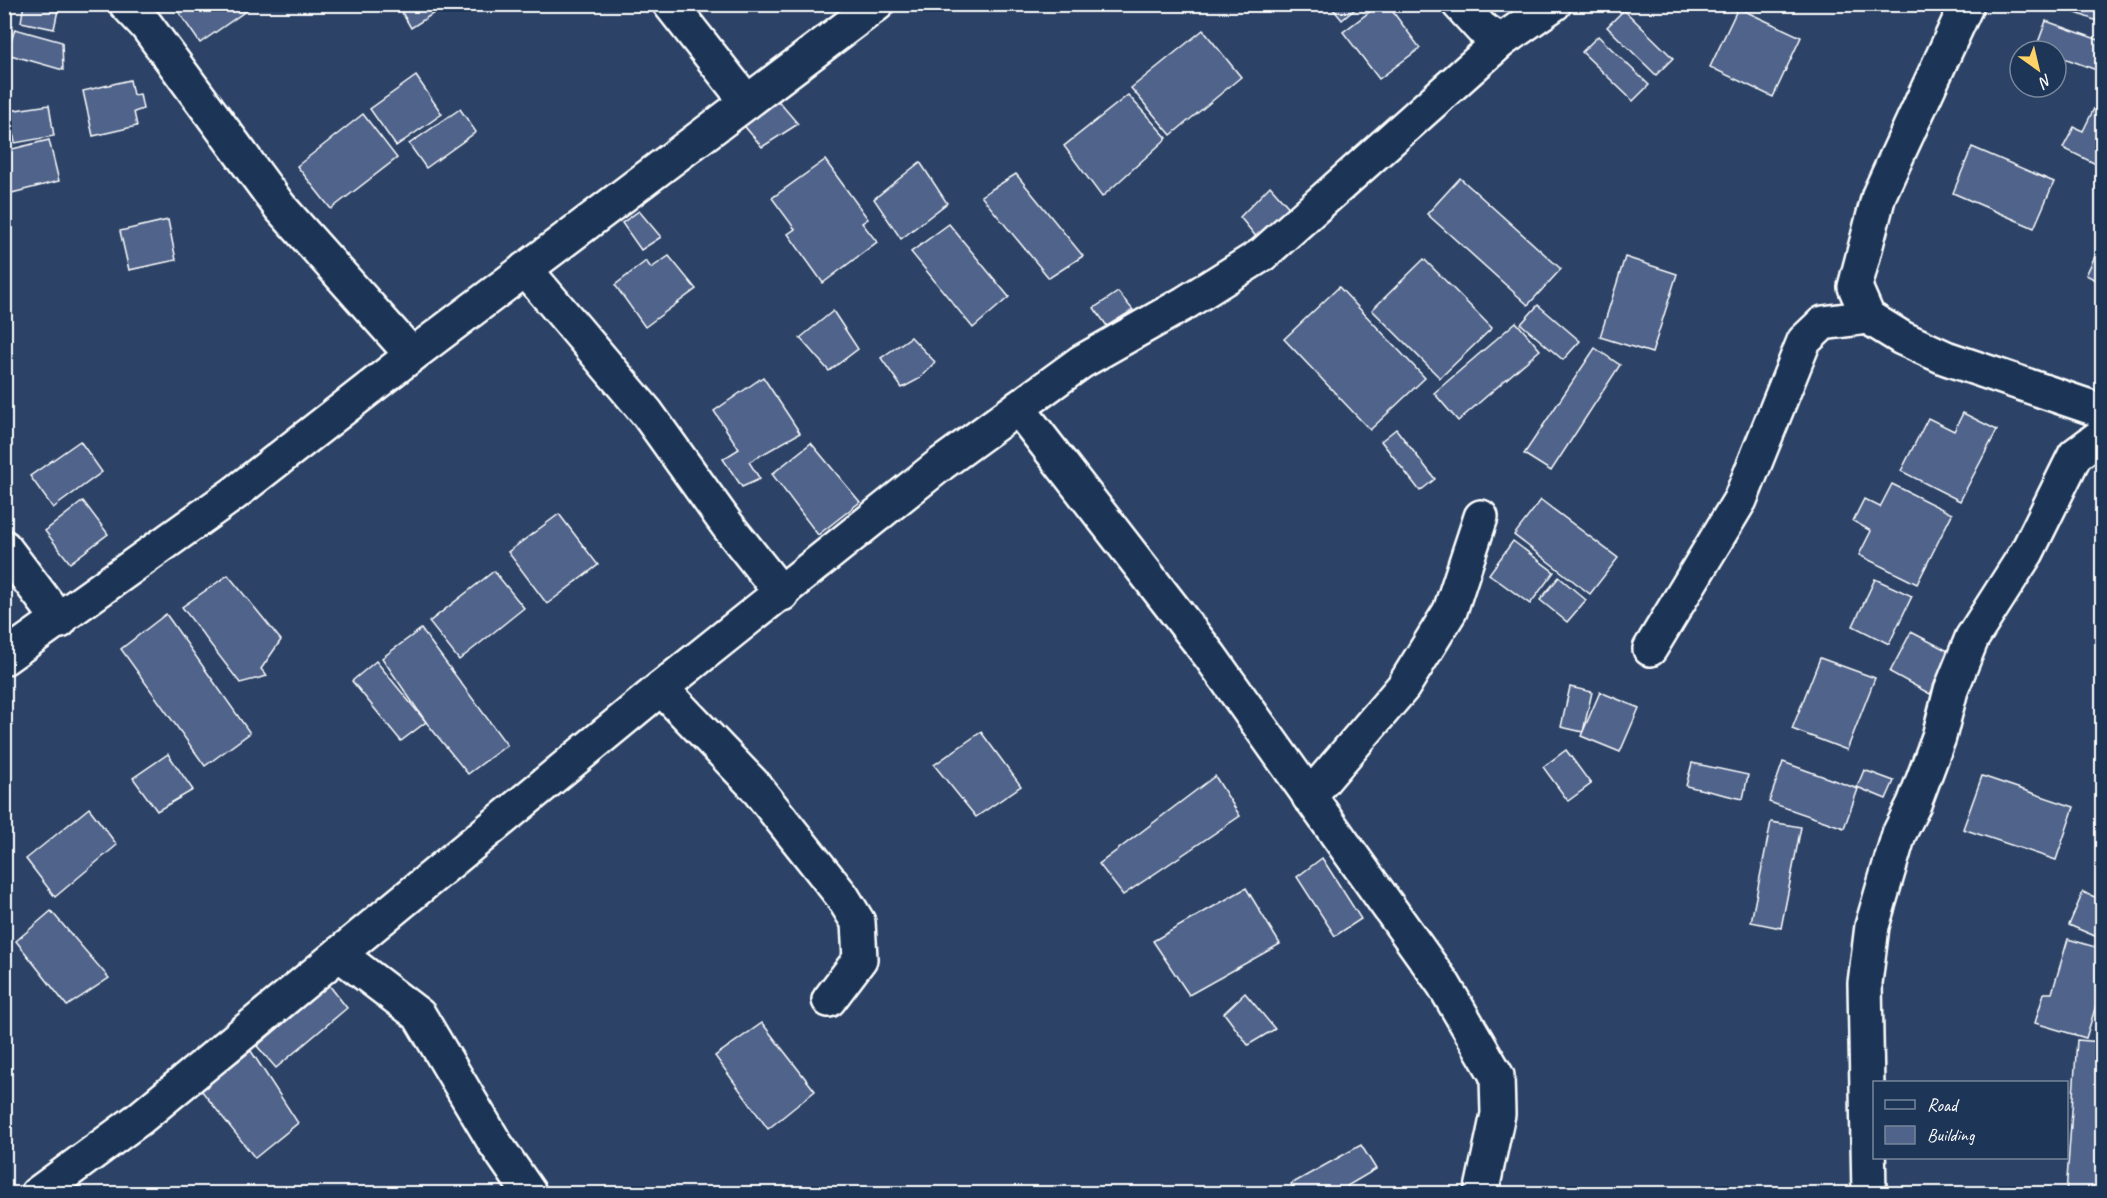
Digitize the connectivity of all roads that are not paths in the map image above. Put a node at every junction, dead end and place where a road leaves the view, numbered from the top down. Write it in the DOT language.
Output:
graph roads {
  1 [pos="126,4"];
  2 [pos="670,4"];
  3 [pos="877,4"];
  4 [pos="1459,4"];
  5 [pos="1554,4"];
  6 [pos="1967,4"];
  7 [pos="1501,41"];
  8 [pos="747,102"];
  9 [pos="525,269"];
  10 [pos="1868,317"];
  11 [pos="412,355"];
  12 [pos="1018,408"];
  13 [pos="2103,411"];
  14 [pos="2103,435"];
  15 [pos="1481,517"];
  16 [pos="4,547"];
  17 [pos="782,594"];
  18 [pos="60,621"];
  19 [pos="1650,649"];
  20 [pos="4,658"];
  21 [pos="661,688"];
  22 [pos="1309,797"];
  23 [pos="339,954"];
  24 [pos="829,1000"];
  25 [pos="36,1194"];
  26 [pos="530,1194"];
  27 [pos="1481,1194"];
  28 [pos="1869,1194"];
  1 -- 11 [label="street"];
  2 -- 8 [label="street"];
  3 -- 8 [label="street"];
  4 -- 7 [label="street"];
  5 -- 7 [label="street"];
  6 -- 10 [label="street"];
  7 -- 12 [label="street"];
  8 -- 9 [label="street"];
  9 -- 11 [label="street"];
  9 -- 17 [label="street"];
  10 -- 13 [label="street"];
  10 -- 19 [label="street"];
  11 -- 18 [label="street"];
  12 -- 17 [label="street"];
  12 -- 22 [label="street"];
  14 -- 28 [label="street"];
  15 -- 22 [label="street"];
  16 -- 18 [label="street"];
  17 -- 21 [label="street"];
  18 -- 20 [label="street"];
  21 -- 23 [label="street"];
  21 -- 24 [label="street"];
  22 -- 27 [label="street"];
  23 -- 25 [label="street"];
  23 -- 26 [label="street"];
}
